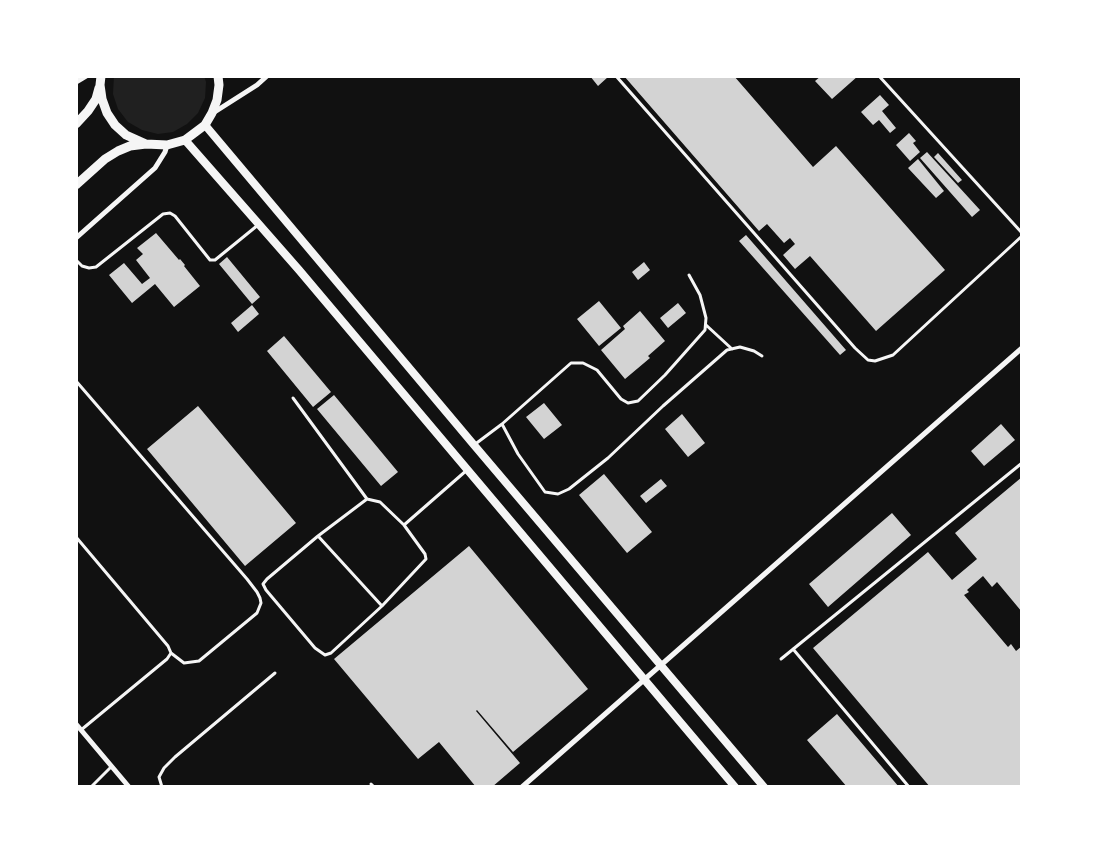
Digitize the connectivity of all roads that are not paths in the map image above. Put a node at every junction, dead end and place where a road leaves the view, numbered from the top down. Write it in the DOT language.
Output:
graph roads {
  1 [pos="86,76"];
  2 [pos="218,76"];
  3 [pos="267,76"];
  4 [pos="616,76"];
  5 [pos="879,76"];
  6 [pos="101,81"];
  7 [pos="76,82"];
  8 [pos="212,113"];
  9 [pos="76,124"];
  10 [pos="205,125"];
  11 [pos="185,140"];
  12 [pos="146,144"];
  13 [pos="167,145"];
  14 [pos="76,184"];
  15 [pos="259,225"];
  16 [pos="1022,234"];
  17 [pos="76,238"];
  18 [pos="76,260"];
  19 [pos="690,275"];
  20 [pos="705,324"];
  21 [pos="732,349"];
  22 [pos="1021,350"];
  23 [pos="762,356"];
  24 [pos="76,381"];
  25 [pos="293,398"];
  26 [pos="502,424"];
  27 [pos="474,445"];
  28 [pos="1022,463"];
  29 [pos="467,470"];
  30 [pos="367,499"];
  31 [pos="404,525"];
  32 [pos="76,536"];
  33 [pos="318,536"];
  34 [pos="382,606"];
  35 [pos="793,649"];
  36 [pos="170,653"];
  37 [pos="781,659"];
  38 [pos="661,665"];
  39 [pos="275,673"];
  40 [pos="644,680"];
  41 [pos="76,724"];
  42 [pos="81,730"];
  43 [pos="112,767"];
  44 [pos="91,787"];
  45 [pos="129,787"];
  46 [pos="162,787"];
  47 [pos="522,787"];
  48 [pos="735,787"];
  49 [pos="764,787"];
  50 [pos="909,787"];
  1 -- 7 [label="street"];
  2 -- 8 [label="main road"];
  3 -- 8 [label="street"];
  4 -- 16 [label="lane"];
  5 -- 16 [label="lane"];
  6 -- 9 [label="main road"];
  6 -- 12 [label="main road"];
  8 -- 10 [label="main road"];
  10 -- 11 [label="main road"];
  10 -- 27 [label="street"];
  11 -- 13 [label="main road"];
  11 -- 15 [label="street"];
  12 -- 13 [label="main road"];
  12 -- 14 [label="main road"];
  13 -- 17 [label="street"];
  15 -- 18 [label="lane"];
  15 -- 29 [label="street"];
  19 -- 20 [label="lane"];
  20 -- 21 [label="lane"];
  20 -- 26 [label="lane"];
  21 -- 23 [label="lane"];
  21 -- 26 [label="lane"];
  22 -- 38 [label="street"];
  24 -- 36 [label="lane"];
  25 -- 30 [label="lane"];
  26 -- 27 [label="lane"];
  27 -- 38 [label="street"];
  28 -- 35 [label="lane"];
  29 -- 31 [label="lane"];
  29 -- 40 [label="street"];
  30 -- 31 [label="lane"];
  30 -- 33 [label="lane"];
  31 -- 34 [label="lane"];
  32 -- 36 [label="lane"];
  33 -- 34 [label="lane"];
  33 -- 34 [label="lane"];
  35 -- 37 [label="lane"];
  35 -- 50 [label="lane"];
  36 -- 42 [label="lane"];
  38 -- 40 [label="street"];
  38 -- 49 [label="street"];
  39 -- 46 [label="lane"];
  40 -- 47 [label="street"];
  40 -- 48 [label="street"];
  41 -- 42 [label="street"];
  42 -- 43 [label="street"];
  43 -- 44 [label="lane"];
  43 -- 45 [label="street"];
}
